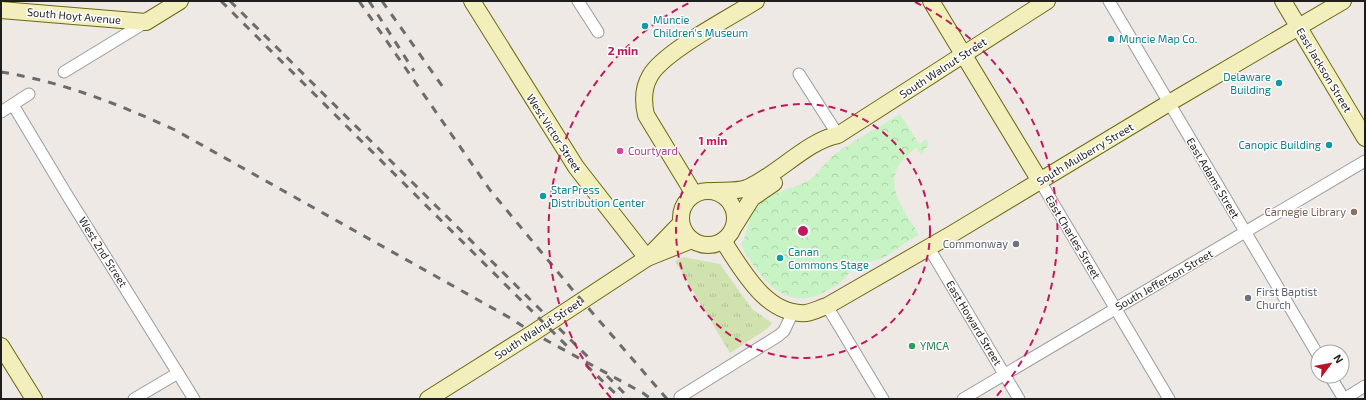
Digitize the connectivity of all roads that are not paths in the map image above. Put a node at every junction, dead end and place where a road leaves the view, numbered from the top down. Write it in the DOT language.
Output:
graph roads {
  1 [pos="180,1"];
  2 [pos="472,1"];
  3 [pos="578,1"];
  4 [pos="756,1"];
  5 [pos="931,1"];
  6 [pos="1047,1"];
  7 [pos="1109,1"];
  8 [pos="1283,1"];
  9 [pos="1343,1"];
  10 [pos="1,10"];
  11 [pos="146,22"];
  12 [pos="1299,27"];
  13 [pos="598,32"];
  14 [pos="965,54"];
  15 [pos="64,72"];
  16 [pos="799,74"];
  17 [pos="29,94"];
  18 [pos="1169,103"];
  19 [pos="13,105"];
  20 [pos="1,112"];
  21 [pos="838,135"];
  22 [pos="1365,138"];
  23 [pos="1365,161"];
  24 [pos="1040,181"];
  25 [pos="712,190"];
  26 [pos="694,194"];
  27 [pos="681,223"];
  28 [pos="734,226"];
  29 [pos="1246,232"];
  30 [pos="692,240"];
  31 [pos="723,241"];
  32 [pos="929,248"];
  33 [pos="647,258"];
  34 [pos="827,306"];
  35 [pos="1115,308"];
  36 [pos="793,312"];
  37 [pos="1312,344"];
  38 [pos="1,346"];
  39 [pos="178,373"];
  40 [pos="1004,374"];
  41 [pos="1335,384"];
  42 [pos="1365,386"];
  43 [pos="680,397"];
  44 [pos="34,399"];
  45 [pos="134,399"];
  46 [pos="194,399"];
  47 [pos="428,399"];
  48 [pos="883,399"];
  49 [pos="963,399"];
  50 [pos="1019,399"];
  51 [pos="1169,399"];
  52 [pos="1344,399"];
  1 -- 11 [label="main road"];
  2 -- 33 [label="main road, West Victor Street"];
  3 -- 13 [label="street"];
  4 -- 26 [label="main road"];
  5 -- 14 [label="main road, East Charles Street"];
  6 -- 14 [label="main road, South Walnut Street"];
  7 -- 18 [label="street, East Adams Street"];
  8 -- 12 [label="main road, East Jackson Street"];
  9 -- 12 [label="main road, South Mulberry Street"];
  10 -- 11 [label="main road, South Hoyt Avenue"];
  11 -- 15 [label="street"];
  12 -- 18 [label="main road, South Mulberry Street"];
  12 -- 22 [label="main road, East Jackson Street"];
  14 -- 21 [label="main road, South Walnut Street"];
  14 -- 24 [label="main road, East Charles Street"];
  16 -- 21 [label="street"];
  17 -- 19 [label="street"];
  18 -- 24 [label="main road, South Mulberry Street"];
  18 -- 29 [label="street, East Adams Street"];
  19 -- 20 [label="street"];
  19 -- 39 [label="street, West 2nd Street"];
  21 -- 25 [label="main road, South Walnut Street"];
  21 -- 28 [label="main road, South Walnut Street"];
  23 -- 29 [label="street, South Jefferson Street"];
  24 -- 32 [label="main road, South Mulberry Street"];
  24 -- 35 [label="street, East Charles Street"];
  25 -- 26 [label="main road"];
  25 -- 28 [label="main road"];
  26 -- 27 [label="main road"];
  27 -- 30 [label="main road"];
  27 -- 33 [label="main road, South Walnut Street"];
  28 -- 31 [label="main road"];
  29 -- 35 [label="street, South Jefferson Street"];
  29 -- 37 [label="street, East Adams Street"];
  30 -- 31 [label="main road"];
  30 -- 33 [label="main road, South Walnut Street"];
  31 -- 36 [label="main road"];
  32 -- 34 [label="main road, South Mulberry Street"];
  32 -- 40 [label="street, East Howard Street"];
  33 -- 47 [label="main road, South Walnut Street"];
  34 -- 36 [label="main road, South Mulberry Street"];
  34 -- 48 [label="street"];
  35 -- 40 [label="street, South Jefferson Street"];
  35 -- 51 [label="street, East Charles Street"];
  36 -- 43 [label="street"];
  38 -- 44 [label="main road"];
  39 -- 45 [label="street"];
  39 -- 46 [label="street, West 2nd Street"];
  40 -- 49 [label="street, South Jefferson Street"];
  40 -- 50 [label="street, East Howard Street"];
  41 -- 52 [label="street"];
  42 -- 52 [label="street"];
}
